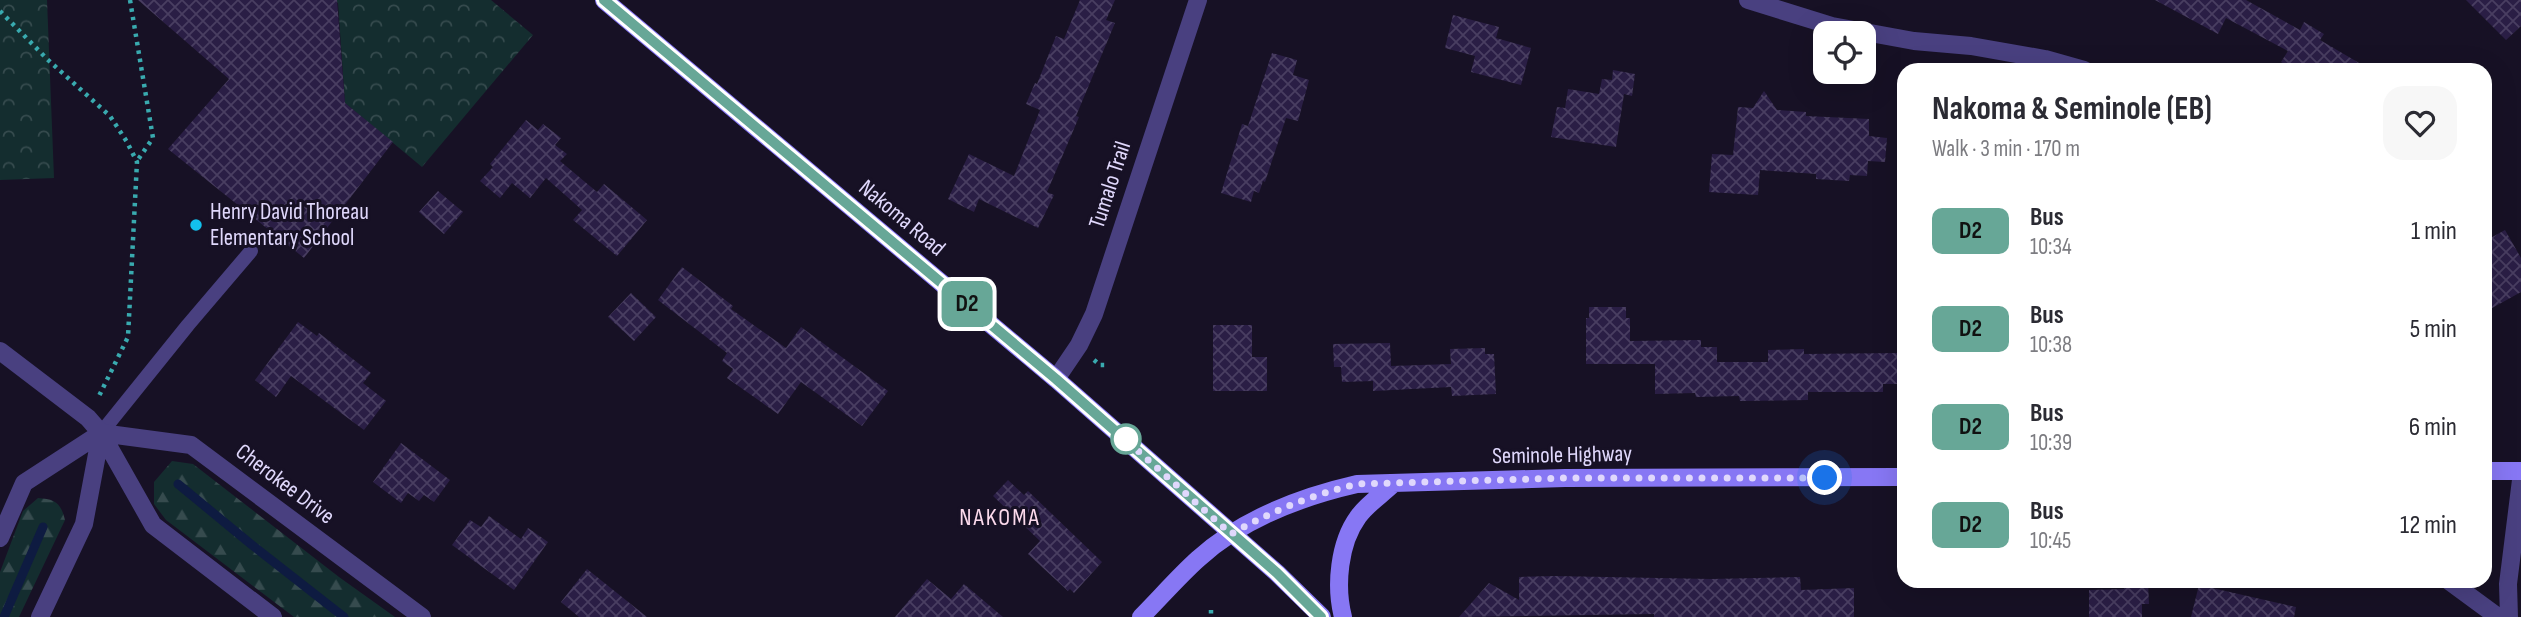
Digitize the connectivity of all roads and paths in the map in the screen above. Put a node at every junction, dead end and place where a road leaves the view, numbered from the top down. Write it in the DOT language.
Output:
graph roads {
  1 [pos="130,0"];
  2 [pos="604,0"];
  3 [pos="1198,0"];
  4 [pos="1748,0"];
  5 [pos="0,11"];
  6 [pos="2059,63"];
  7 [pos="136,162"];
  8 [pos="251,251"];
  9 [pos="0,351"];
  10 [pos="1056,379"];
  11 [pos="89,418"];
  12 [pos="101,433"];
  13 [pos="2492,471"];
  14 [pos="2521,471"];
  15 [pos="1897,477"];
  16 [pos="2521,480"];
  17 [pos="1394,483"];
  18 [pos="1231,534"];
  19 [pos="0,538"];
  20 [pos="2459,588"];
  21 [pos="1211,610"];
  22 [pos="40,617"];
  23 [pos="272,617"];
  24 [pos="422,617"];
  25 [pos="1141,617"];
  26 [pos="1211,617"];
  27 [pos="1322,617"];
  28 [pos="1343,617"];
  29 [pos="2498,617"];
  30 [pos="2509,617"];
  1 -- 7 [label="path"];
  2 -- 10 [label="main road, Nakoma Road"];
  3 -- 10 [label="street, Tumalo Trail"];
  4 -- 6 [label="street"];
  5 -- 7 [label="path"];
  7 -- 11 [label="path"];
  8 -- 12 [label="lane"];
  9 -- 11 [label="street"];
  10 -- 18 [label="main road, Nakoma Road"];
  11 -- 12 [label="street"];
  12 -- 19 [label="street"];
  12 -- 22 [label="street"];
  12 -- 23 [label="street"];
  12 -- 24 [label="street, Cherokee Drive"];
  13 -- 14 [label="main road"];
  15 -- 17 [label="main road, Seminole Highway"];
  16 -- 30 [label="street"];
  17 -- 18 [label="main road, Seminole Highway"];
  17 -- 28 [label="main road"];
  18 -- 25 [label="main road, Seminole Highway"];
  18 -- 27 [label="main road, Nakoma Road"];
  20 -- 29 [label="street"];
  21 -- 26 [label="path"];
}
